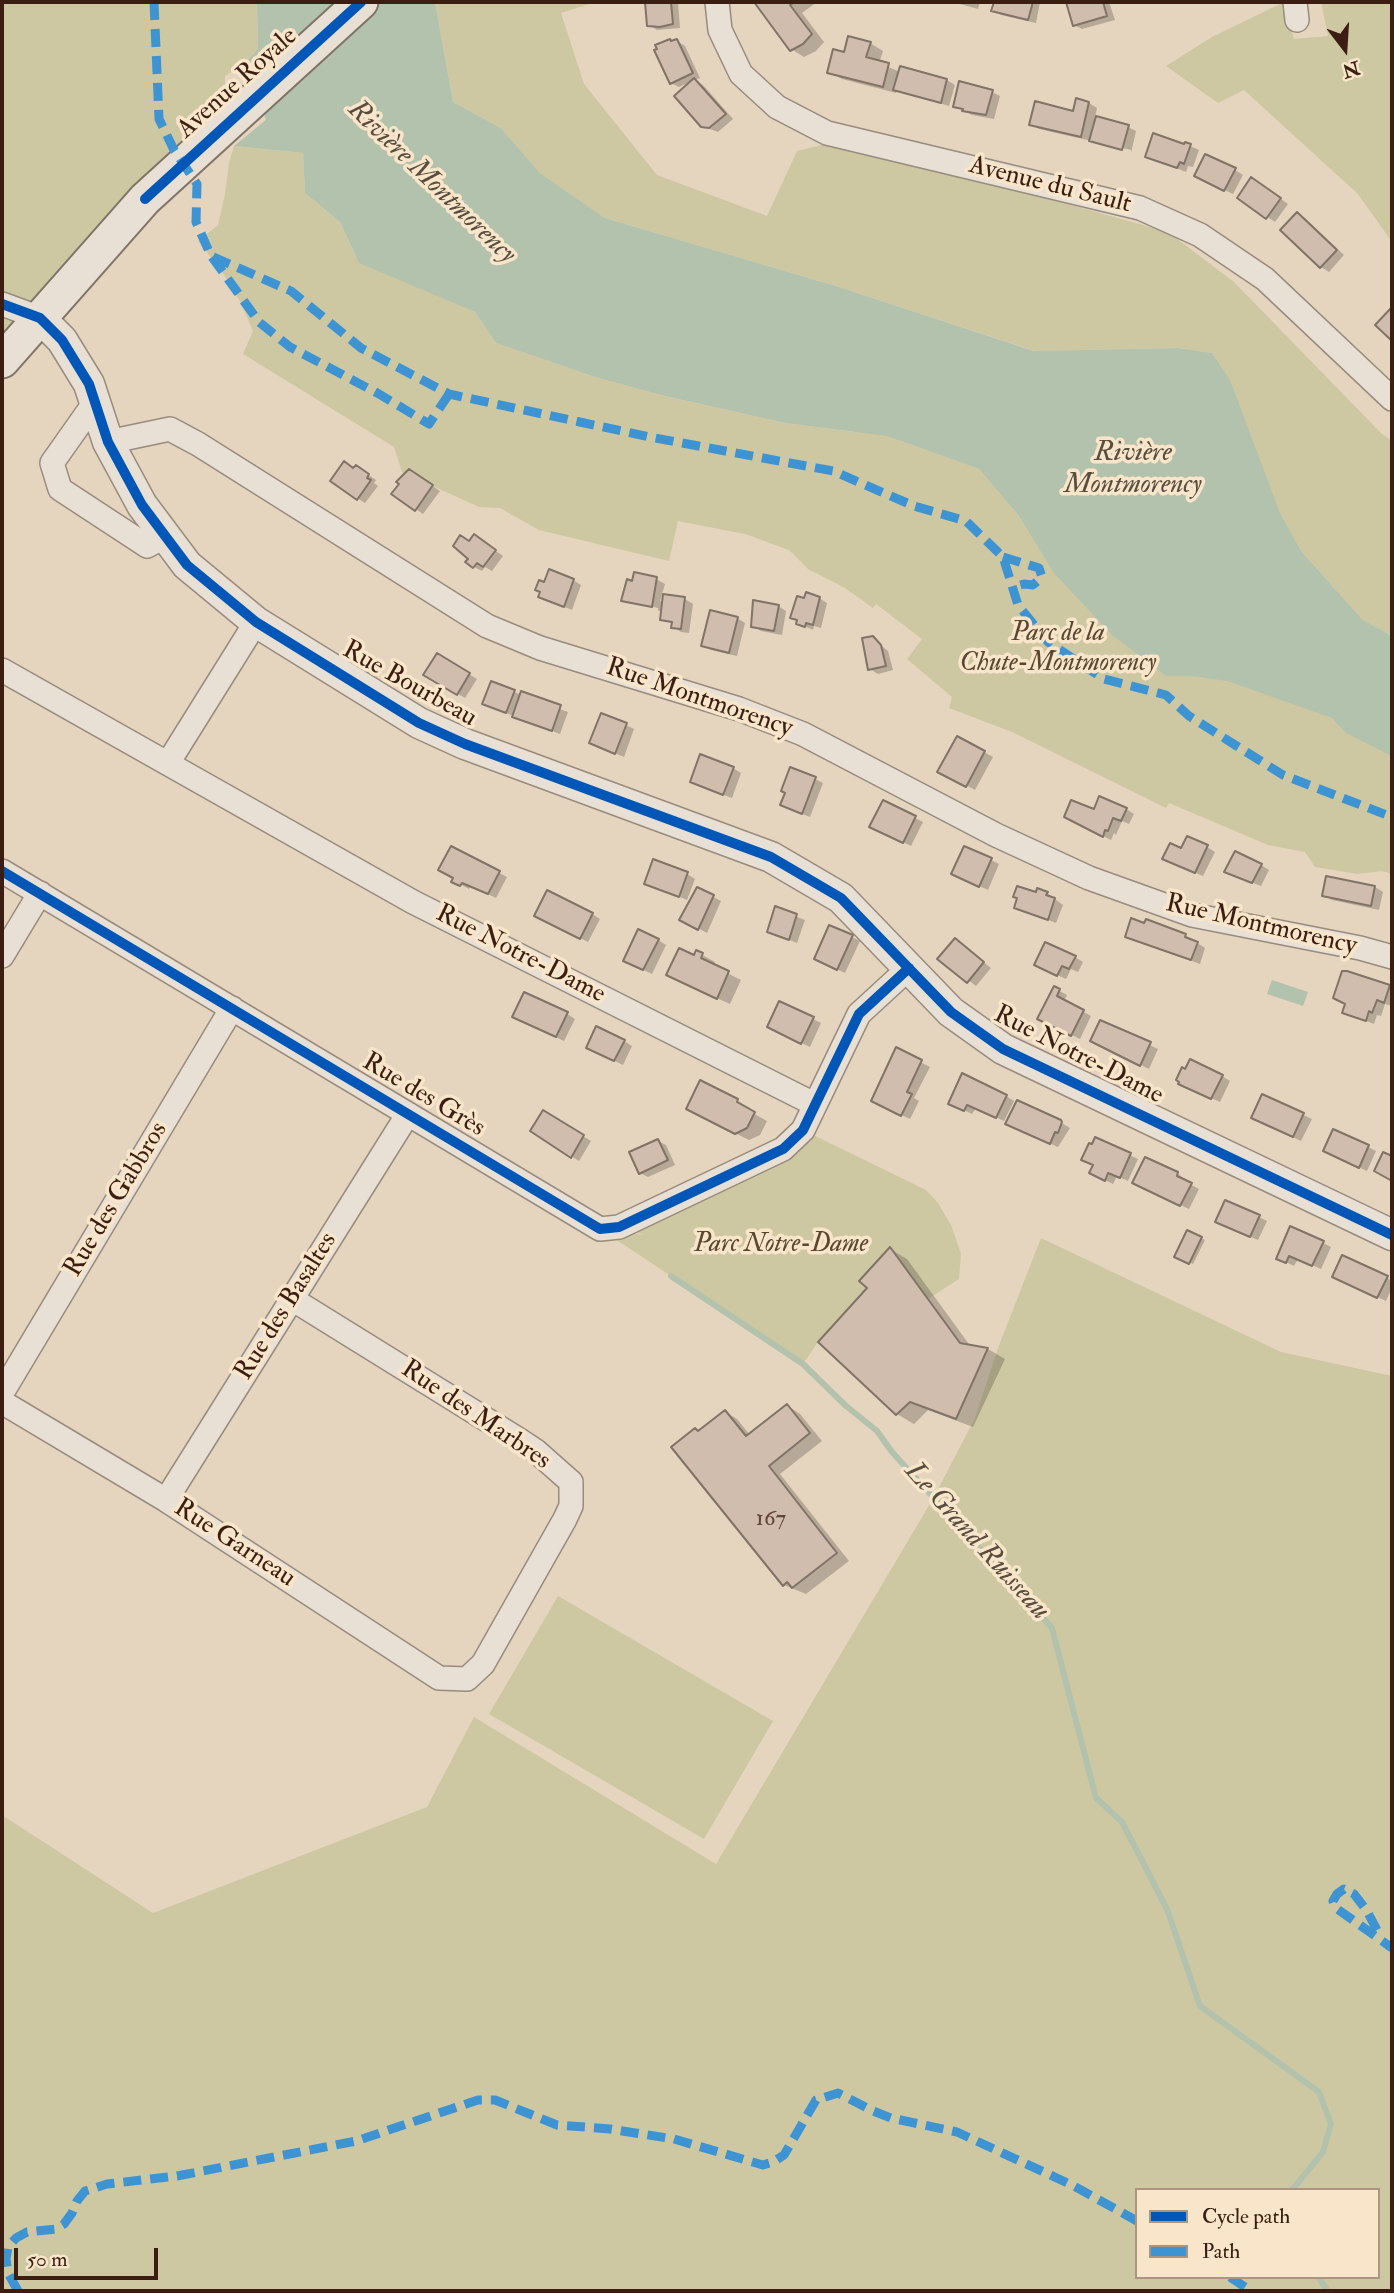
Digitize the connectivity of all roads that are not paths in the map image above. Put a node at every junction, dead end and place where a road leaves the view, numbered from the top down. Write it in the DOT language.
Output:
graph roads {
  1 [pos="361,2"];
  2 [pos="717,2"];
  3 [pos="3,304"];
  4 [pos="40,318"];
  5 [pos="2,361"];
  6 [pos="1392,399"];
  7 [pos="95,402"];
  8 [pos="108,442"];
  9 [pos="166,536"];
  10 [pos="256,622"];
  11 [pos="2,670"];
  12 [pos="168,763"];
  13 [pos="2,871"];
  14 [pos="40,893"];
  15 [pos="2,956"];
  16 [pos="1392,957"];
  17 [pos="909,968"];
  18 [pos="232,1008"];
  19 [pos="814,1104"];
  20 [pos="408,1114"];
  21 [pos="1392,1235"];
  22 [pos="292,1299"];
  23 [pos="2,1393"];
  24 [pos="2,1402"];
  25 [pos="166,1500"];
  26 [pos="467,1679"];
  1 -- 4 [label="main road, Avenue Royale"];
  2 -- 6 [label="street, Avenue du Sault"];
  3 -- 4 [label="street, Rue Bourbeau"];
  4 -- 5 [label="main road, Avenue Royale"];
  4 -- 7 [label="street, Rue Bourbeau"];
  7 -- 8 [label="street, Rue Bourbeau"];
  7 -- 9 [label="street"];
  8 -- 9 [label="street, Rue Bourbeau"];
  8 -- 16 [label="street, Rue Montmorency"];
  9 -- 10 [label="street, Rue Bourbeau"];
  10 -- 12 [label="street"];
  10 -- 17 [label="street, Rue Bourbeau"];
  11 -- 12 [label="street, Rue Notre-Dame"];
  12 -- 19 [label="street, Rue Notre-Dame"];
  13 -- 14 [label="street, Rue des Grès"];
  14 -- 15 [label="street"];
  14 -- 18 [label="street, Rue des Grès"];
  17 -- 19 [label="street"];
  17 -- 21 [label="street, Rue Notre-Dame"];
  18 -- 20 [label="street, Rue des Grès"];
  18 -- 23 [label="street, Rue des Gabbros"];
  19 -- 20 [label="street, Rue des Grès"];
  20 -- 22 [label="street, Rue des Basaltes"];
  22 -- 25 [label="street, Rue des Basaltes"];
  22 -- 26 [label="street, Rue des Marbres"];
  24 -- 25 [label="street, Rue Garneau"];
  25 -- 26 [label="street, Rue Garneau"];
}
